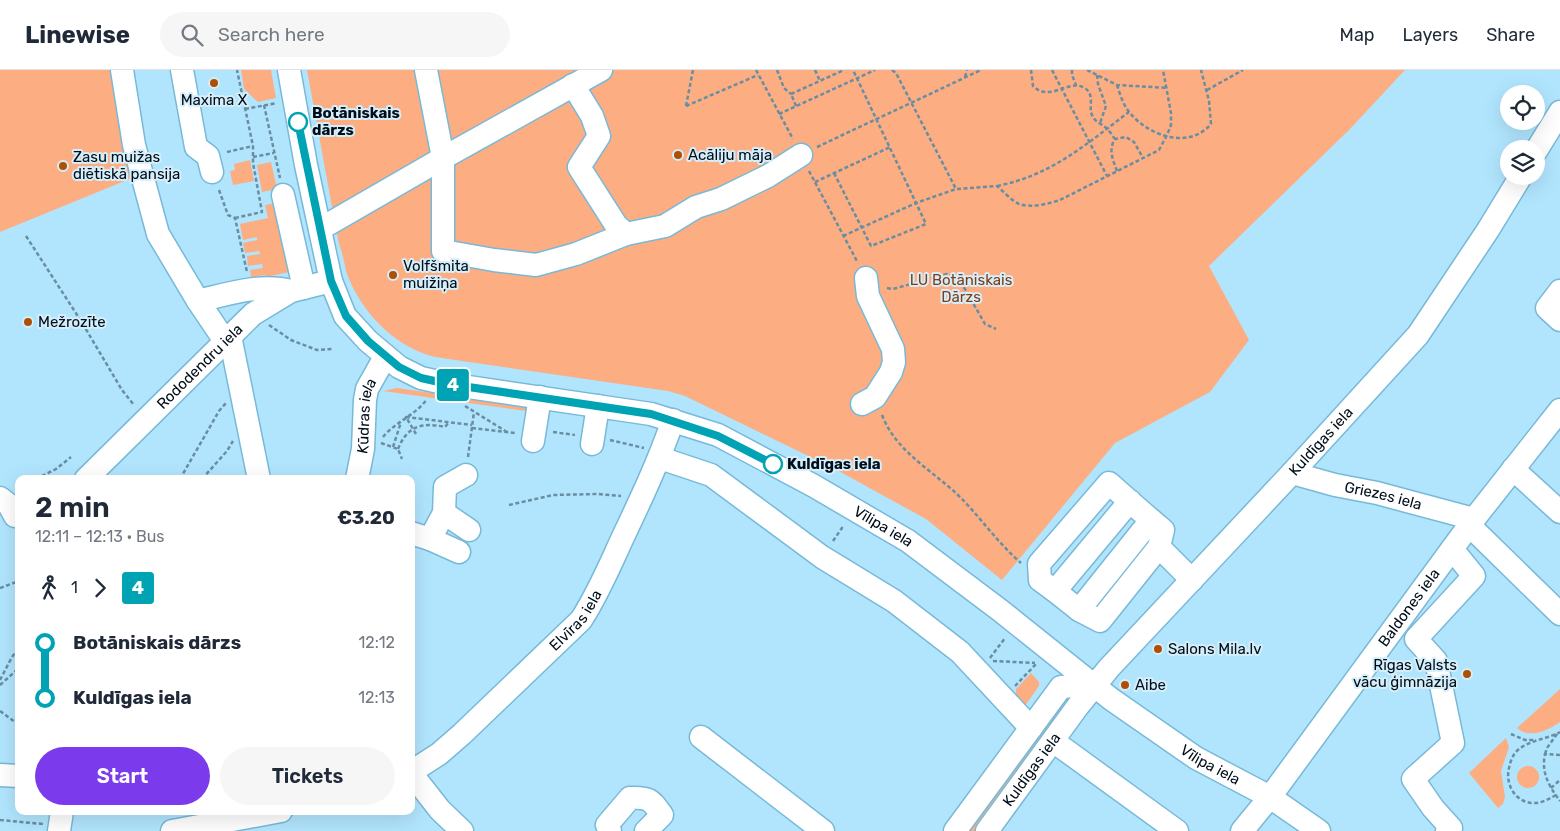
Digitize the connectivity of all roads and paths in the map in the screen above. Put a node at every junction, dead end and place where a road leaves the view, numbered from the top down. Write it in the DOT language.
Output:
graph roads {
  1 [pos="122,70"];
  2 [pos="182,70"];
  3 [pos="237,70"];
  4 [pos="289,70"];
  5 [pos="426,70"];
  6 [pos="601,70"];
  7 [pos="693,70"];
  8 [pos="777,70"];
  9 [pos="815,70"];
  10 [pos="844,70"];
  11 [pos="853,70"];
  12 [pos="875,70"];
  13 [pos="892,70"];
  14 [pos="966,70"];
  15 [pos="981,70"];
  16 [pos="1031,70"];
  17 [pos="1052,70"];
  18 [pos="1072,70"];
  19 [pos="1086,70"];
  20 [pos="1163,70"];
  21 [pos="1201,70"];
  22 [pos="1243,70"];
  23 [pos="758,75"];
  24 [pos="1097,75"];
  25 [pos="965,77"];
  26 [pos="857,78"];
  27 [pos="820,81"];
  28 [pos="1076,85"];
  29 [pos="1117,85"];
  30 [pos="573,86"];
  31 [pos="1168,88"];
  32 [pos="1062,90"];
  33 [pos="1207,90"];
  34 [pos="791,94"];
  35 [pos="280,102"];
  36 [pos="911,103"];
  37 [pos="264,105"];
  38 [pos="796,106"];
  39 [pos="245,109"];
  40 [pos="1129,112"];
  41 [pos="1560,112"];
  42 [pos="779,114"];
  43 [pos="876,119"];
  44 [pos="1100,123"];
  45 [pos="1108,128"];
  46 [pos="1167,135"];
  47 [pos="1115,139"];
  48 [pos="1543,140"];
  49 [pos="1090,143"];
  50 [pos="253,146"];
  51 [pos="890,147"];
  52 [pos="274,153"];
  53 [pos="801,155"];
  54 [pos="254,157"];
  55 [pos="442,158"];
  56 [pos="1143,158"];
  57 [pos="210,164"];
  58 [pos="1117,171"];
  59 [pos="834,173"];
  60 [pos="1106,176"];
  61 [pos="815,182"];
  62 [pos="1516,185"];
  63 [pos="997,186"];
  64 [pos="956,189"];
  65 [pos="284,195"];
  66 [pos="916,203"];
  67 [pos="235,218"];
  68 [pos="861,228"];
  69 [pos="320,229"];
  70 [pos="626,234"];
  71 [pos="26,236"];
  72 [pos="866,278"];
  73 [pos="331,281"];
  74 [pos="251,290"];
  75 [pos="298,290"];
  76 [pos="1560,291"];
  77 [pos="198,301"];
  78 [pos="253,314"];
  79 [pos="1560,320"];
  80 [pos="996,329"];
  81 [pos="228,338"];
  82 [pos="333,349"];
  83 [pos="385,358"];
  84 [pos="240,387"];
  85 [pos="540,397"];
  86 [pos="427,399"];
  87 [pos="868,401"];
  88 [pos="462,404"];
  89 [pos="598,406"];
  90 [pos="1560,410"];
  91 [pos="474,412"];
  92 [pos="406,417"];
  93 [pos="246,418"];
  94 [pos="145,420"];
  95 [pos="401,420"];
  96 [pos="673,420"];
  97 [pos="449,422"];
  98 [pos="472,427"];
  99 [pos="413,429"];
  100 [pos="416,434"];
  101 [pos="533,441"];
  102 [pos="592,444"];
  103 [pos="393,447"];
  104 [pos="398,449"];
  105 [pos="71,457"];
  106 [pos="660,458"];
  107 [pos="402,459"];
  108 [pos="1513,469"];
  109 [pos="1292,473"];
  110 [pos="43,475"];
  111 [pos="90,475"];
  112 [pos="182,475"];
  113 [pos="206,475"];
  114 [pos="258,475"];
  115 [pos="358,475"];
  116 [pos="466,475"];
  117 [pos="0,498"];
  118 [pos="641,498"];
  119 [pos="509,505"];
  120 [pos="854,510"];
  121 [pos="1560,512"];
  122 [pos="444,513"];
  123 [pos="11,517"];
  124 [pos="1151,520"];
  125 [pos="1472,523"];
  126 [pos="469,530"];
  127 [pos="420,536"];
  128 [pos="1159,547"];
  129 [pos="1452,549"];
  130 [pos="459,552"];
  131 [pos="822,557"];
  132 [pos="1018,560"];
  133 [pos="1192,580"];
  134 [pos="15,582"];
  135 [pos="0,588"];
  136 [pos="1079,610"];
  137 [pos="1560,614"];
  138 [pos="1007,635"];
  139 [pos="15,653"];
  140 [pos="15,672"];
  141 [pos="0,680"];
  142 [pos="0,685"];
  143 [pos="1095,685"];
  144 [pos="1003,698"];
  145 [pos="0,711"];
  146 [pos="15,722"];
  147 [pos="1031,728"];
  148 [pos="1559,732"];
  149 [pos="1511,734"];
  150 [pos="700,737"];
  151 [pos="1542,739"];
  152 [pos="1053,741"];
  153 [pos="1545,754"];
  154 [pos="1560,756"];
  155 [pos="415,769"];
  156 [pos="0,775"];
  157 [pos="15,776"];
  158 [pos="415,777"];
  159 [pos="1560,780"];
  160 [pos="1551,788"];
  161 [pos="1556,795"];
  162 [pos="1270,797"];
  163 [pos="1560,801"];
  164 [pos="244,815"];
  165 [pos="0,820"];
  166 [pos="60,823"];
  167 [pos="994,829"];
  168 [pos="172,831"];
  169 [pos="462,831"];
  170 [pos="610,831"];
  171 [pos="646,831"];
  172 [pos="823,831"];
  173 [pos="955,831"];
  174 [pos="1177,831"];
  175 [pos="1242,831"];
  176 [pos="1319,831"];
  177 [pos="1447,831"];
  1 -- 77 [label="street"];
  2 -- 57 [label="street"];
  3 -- 39 [label="path"];
  4 -- 69 [label="street, Vīlipa iela"];
  5 -- 55 [label="street"];
  6 -- 30 [label="street"];
  7 -- 23 [label="path"];
  8 -- 34 [label="path"];
  9 -- 27 [label="path"];
  10 -- 27 [label="path"];
  11 -- 26 [label="path"];
  12 -- 26 [label="path"];
  13 -- 36 [label="path"];
  14 -- 25 [label="path"];
  15 -- 25 [label="path"];
  16 -- 32 [label="path"];
  17 -- 32 [label="path"];
  18 -- 28 [label="path"];
  19 -- 24 [label="path"];
  20 -- 31 [label="path"];
  21 -- 33 [label="path"];
  22 -- 33 [label="path"];
  24 -- 29 [label="path"];
  24 -- 44 [label="path"];
  25 -- 36 [label="path"];
  26 -- 38 [label="path"];
  26 -- 43 [label="path"];
  27 -- 34 [label="path"];
  28 -- 32 [label="path"];
  28 -- 44 [label="path"];
  29 -- 31 [label="path"];
  29 -- 40 [label="path"];
  30 -- 55 [label="street"];
  30 -- 70 [label="street"];
  31 -- 46 [label="path"];
  32 -- 49 [label="path"];
  33 -- 46 [label="path"];
  34 -- 38 [label="path"];
  35 -- 37 [label="path"];
  36 -- 43 [label="path"];
  36 -- 64 [label="path"];
  37 -- 39 [label="path"];
  37 -- 52 [label="path"];
  38 -- 42 [label="path"];
  39 -- 50 [label="path"];
  40 -- 45 [label="path"];
  40 -- 46 [label="path"];
  41 -- 48 [label="street"];
  43 -- 51 [label="path"];
  43 -- 53 [label="path"];
  44 -- 45 [label="path"];
  45 -- 47 [label="path"];
  45 -- 49 [label="path"];
  46 -- 56 [label="path"];
  47 -- 56 [label="path"];
  47 -- 58 [label="path"];
  49 -- 60 [label="path"];
  49 -- 63 [label="path"];
  50 -- 54 [label="path"];
  50 -- 57 [label="path"];
  51 -- 59 [label="path"];
  51 -- 66 [label="path"];
  52 -- 54 [label="path"];
  52 -- 65 [label="path"];
  53 -- 70 [label="street"];
  54 -- 67 [label="path"];
  55 -- 69 [label="street"];
  55 -- 70 [label="street"];
  56 -- 58 [label="path"];
  57 -- 67 [label="path"];
  58 -- 60 [label="path"];
  59 -- 61 [label="path"];
  59 -- 68 [label="path"];
  60 -- 63 [label="path"];
  62 -- 109 [label="street, Kuldīgas iela"];
  63 -- 64 [label="path"];
  64 -- 66 [label="path"];
  65 -- 75 [label="street"];
  66 -- 68 [label="path"];
  66 -- 68 [label="path"];
  67 -- 74 [label="path"];
  68 -- 72 [label="path"];
  69 -- 73 [label="street, Vīlipa iela"];
  71 -- 94 [label="path"];
  72 -- 80 [label="path"];
  72 -- 87 [label="street"];
  73 -- 75 [label="street, Rododendru iela"];
  73 -- 83 [label="street, Vīlipa iela"];
  74 -- 75 [label="street"];
  74 -- 77 [label="street"];
  75 -- 78 [label="street, Rododendru iela"];
  76 -- 79 [label="street"];
  77 -- 81 [label="street"];
  78 -- 81 [label="street, Rododendru iela"];
  78 -- 82 [label="path"];
  81 -- 84 [label="street"];
  81 -- 94 [label="street, Rododendru iela"];
  83 -- 85 [label="street, Vīlipa iela"];
  83 -- 115 [label="street, Kūdras iela"];
  84 -- 93 [label="street"];
  84 -- 112 [label="path"];
  85 -- 89 [label="street, Vīlipa iela"];
  85 -- 101 [label="street"];
  86 -- 92 [label="path"];
  87 -- 132 [label="path"];
  88 -- 91 [label="path"];
  89 -- 96 [label="street, Vīlipa iela"];
  89 -- 102 [label="street"];
  90 -- 108 [label="street, Baldones iela"];
  91 -- 98 [label="path"];
  91 -- 98 [label="path"];
  92 -- 95 [label="path"];
  92 -- 97 [label="path"];
  92 -- 99 [label="path"];
  93 -- 113 [label="path"];
  93 -- 114 [label="street"];
  94 -- 111 [label="street, Rododendru iela"];
  95 -- 103 [label="path"];
  95 -- 103 [label="path"];
  96 -- 106 [label="street, Elvīras iela"];
  96 -- 120 [label="street, Vīlipa iela"];
  97 -- 98 [label="path"];
  97 -- 99 [label="path"];
  98 -- 116 [label="path"];
  99 -- 100 [label="path"];
  99 -- 104 [label="path"];
  103 -- 104 [label="path"];
  104 -- 107 [label="path"];
  105 -- 110 [label="path"];
  106 -- 118 [label="street, Elvīras iela"];
  106 -- 131 [label="street"];
  108 -- 121 [label="street"];
  108 -- 125 [label="street, Baldones iela"];
  109 -- 125 [label="street, Griezes iela"];
  109 -- 133 [label="street, Kuldīgas iela"];
  116 -- 122 [label="street"];
  117 -- 123 [label="street"];
  118 -- 119 [label="path"];
  118 -- 155 [label="street, Elvīras iela"];
  120 -- 131 [label="path"];
  120 -- 143 [label="street, Vīlipa iela"];
  122 -- 126 [label="street"];
  122 -- 127 [label="street"];
  124 -- 128 [label="street"];
  124 -- 136 [label="street"];
  124 -- 136 [label="street"];
  125 -- 129 [label="street, Baldones iela"];
  125 -- 137 [label="street"];
  127 -- 130 [label="street"];
  128 -- 133 [label="street"];
  128 -- 136 [label="street"];
  129 -- 162 [label="street, Baldones iela"];
  129 -- 177 [label="street"];
  131 -- 144 [label="street"];
  133 -- 143 [label="street, Kuldīgas iela"];
  134 -- 135 [label="path"];
  138 -- 144 [label="path"];
  139 -- 141 [label="path"];
  140 -- 142 [label="path"];
  143 -- 147 [label="street, Kuldīgas iela"];
  143 -- 152 [label="street, Kuldīgas iela"];
  143 -- 162 [label="street, Vīlipa iela"];
  144 -- 147 [label="street"];
  145 -- 146 [label="path"];
  147 -- 173 [label="street, Kuldīgas iela"];
  148 -- 151 [label="path"];
  148 -- 153 [label="path"];
  149 -- 151 [label="path"];
  150 -- 172 [label="street"];
  151 -- 161 [label="path"];
  152 -- 167 [label="street, Kuldīgas iela"];
  152 -- 174 [label="street"];
  153 -- 154 [label="path"];
  153 -- 160 [label="path"];
  156 -- 157 [label="street"];
  158 -- 169 [label="street"];
  159 -- 160 [label="path"];
  160 -- 161 [label="path"];
  161 -- 163 [label="path"];
  162 -- 175 [label="street, Baldones iela"];
  162 -- 176 [label="street, Vīlipa iela"];
  164 -- 168 [label="street"];
  165 -- 166 [label="path"];
  170 -- 171 [label="street"];
}
